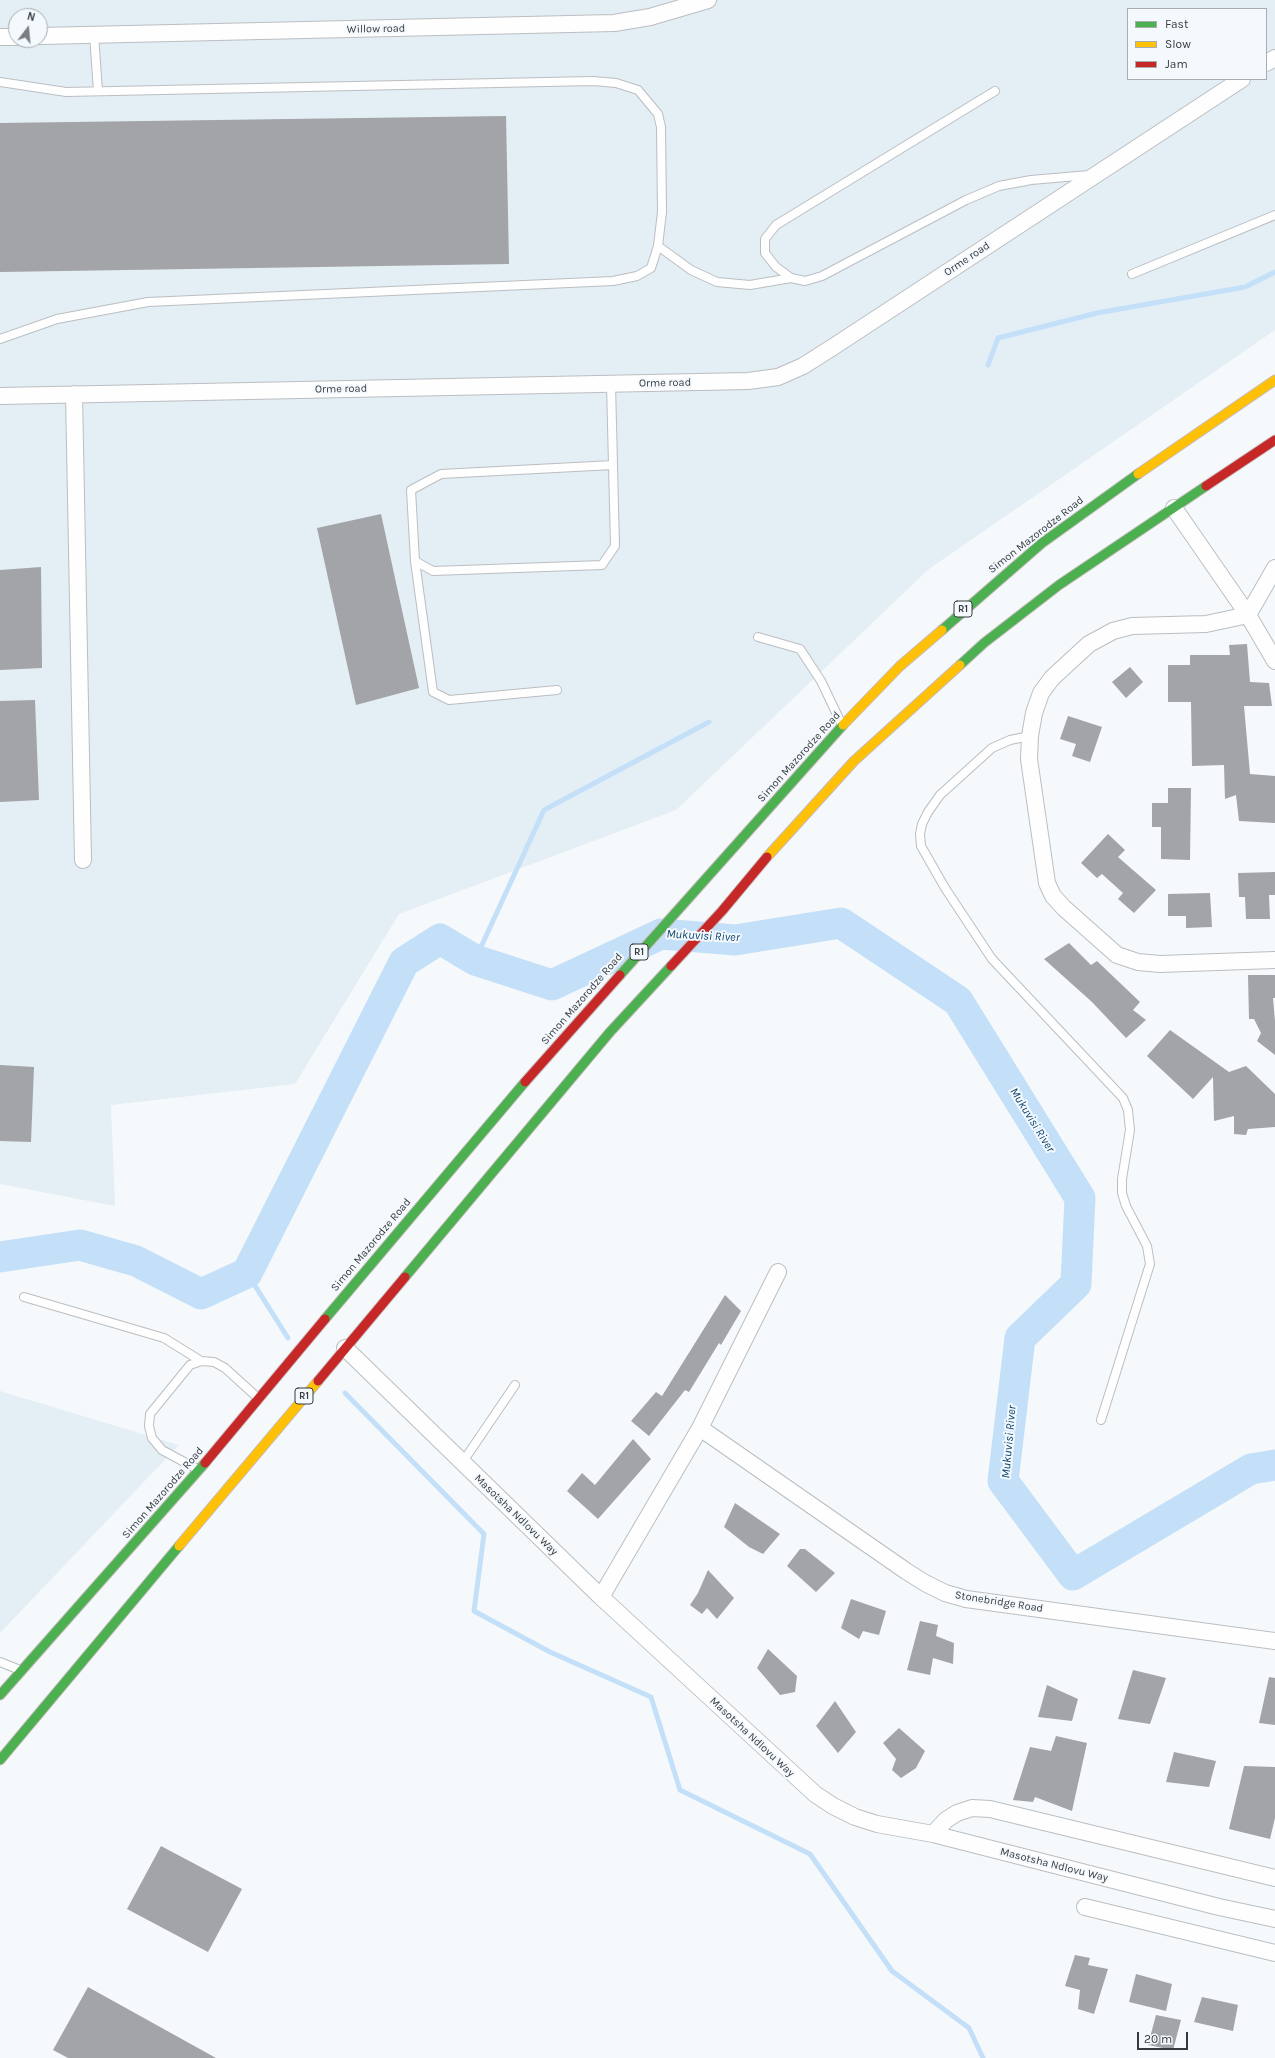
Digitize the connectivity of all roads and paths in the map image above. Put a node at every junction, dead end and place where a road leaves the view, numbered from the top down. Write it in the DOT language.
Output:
graph roads {
  1 [pos="668,0"];
  2 [pos="708,0"];
  3 [pos="683,9"];
  4 [pos="94,35"];
  5 [pos="48,36"];
  6 [pos="1240,80"];
  7 [pos="0,82"];
  8 [pos="98,91"];
  9 [pos="996,91"];
  10 [pos="1094,175"];
  11 [pos="1275,215"];
  12 [pos="658,246"];
  13 [pos="1132,274"];
  14 [pos="791,278"];
  15 [pos="0,339"];
  16 [pos="1275,380"];
  17 [pos="611,384"];
  18 [pos="74,394"];
  19 [pos="0,396"];
  20 [pos="1275,440"];
  21 [pos="613,465"];
  22 [pos="1174,508"];
  23 [pos="415,561"];
  24 [pos="1275,568"];
  25 [pos="1248,615"];
  26 [pos="758,637"];
  27 [pos="1275,661"];
  28 [pos="557,690"];
  29 [pos="843,726"];
  30 [pos="1030,736"];
  31 [pos="83,860"];
  32 [pos="1275,960"];
  33 [pos="778,1272"];
  34 [pos="24,1296"];
  35 [pos="345,1348"];
  36 [pos="201,1361"];
  37 [pos="515,1386"];
  38 [pos="258,1398"];
  39 [pos="1101,1420"];
  40 [pos="700,1428"];
  41 [pos="462,1463"];
  42 [pos="200,1471"];
  43 [pos="600,1597"];
  44 [pos="1275,1641"];
  45 [pos="0,1662"];
  46 [pos="22,1670"];
  47 [pos="0,1696"];
  48 [pos="0,1760"];
  49 [pos="933,1834"];
  50 [pos="1275,1878"];
  51 [pos="1085,1907"];
  52 [pos="1275,1920"];
  53 [pos="1275,1953"];
  1 -- 3 [label="street"];
  2 -- 3 [label="street, Willow road"];
  3 -- 4 [label="street, Willow road"];
  4 -- 5 [label="street, Willow road"];
  4 -- 8 [label="lane"];
  6 -- 10 [label="street, Orme road"];
  7 -- 8 [label="lane"];
  8 -- 12 [label="lane"];
  9 -- 14 [label="lane"];
  10 -- 14 [label="lane"];
  10 -- 17 [label="street, Orme road"];
  11 -- 13 [label="lane"];
  12 -- 14 [label="lane"];
  12 -- 15 [label="lane"];
  16 -- 29 [label="highway, Simon Mazorodze Road / R1"];
  17 -- 18 [label="street, Orme road"];
  17 -- 21 [label="lane"];
  18 -- 19 [label="street, Orme road"];
  18 -- 31 [label="street"];
  20 -- 22 [label="highway, R1"];
  21 -- 23 [label="lane"];
  21 -- 23 [label="lane"];
  22 -- 25 [label="street"];
  22 -- 35 [label="highway, R1"];
  23 -- 28 [label="lane"];
  24 -- 25 [label="street"];
  25 -- 27 [label="street"];
  25 -- 30 [label="street"];
  26 -- 29 [label="lane"];
  29 -- 38 [label="highway, Simon Mazorodze Road / R1"];
  30 -- 32 [label="street"];
  30 -- 39 [label="lane"];
  33 -- 40 [label="street"];
  34 -- 36 [label="lane"];
  35 -- 41 [label="street, Masotsha Ndlovu Way"];
  35 -- 48 [label="highway, R1"];
  36 -- 38 [label="lane"];
  36 -- 42 [label="lane"];
  37 -- 41 [label="lane"];
  38 -- 42 [label="highway, Simon Mazorodze Road / R1"];
  40 -- 43 [label="street"];
  40 -- 44 [label="street, Stonebridge Road"];
  41 -- 43 [label="street, Masotsha Ndlovu Way"];
  42 -- 46 [label="highway, Simon Mazorodze Road / R1"];
  43 -- 49 [label="street, Masotsha Ndlovu Way"];
  45 -- 46 [label="lane"];
  46 -- 47 [label="highway, Simon Mazorodze Road / R1"];
  49 -- 50 [label="street"];
  49 -- 52 [label="street, Masotsha Ndlovu Way"];
  51 -- 53 [label="street"];
}
